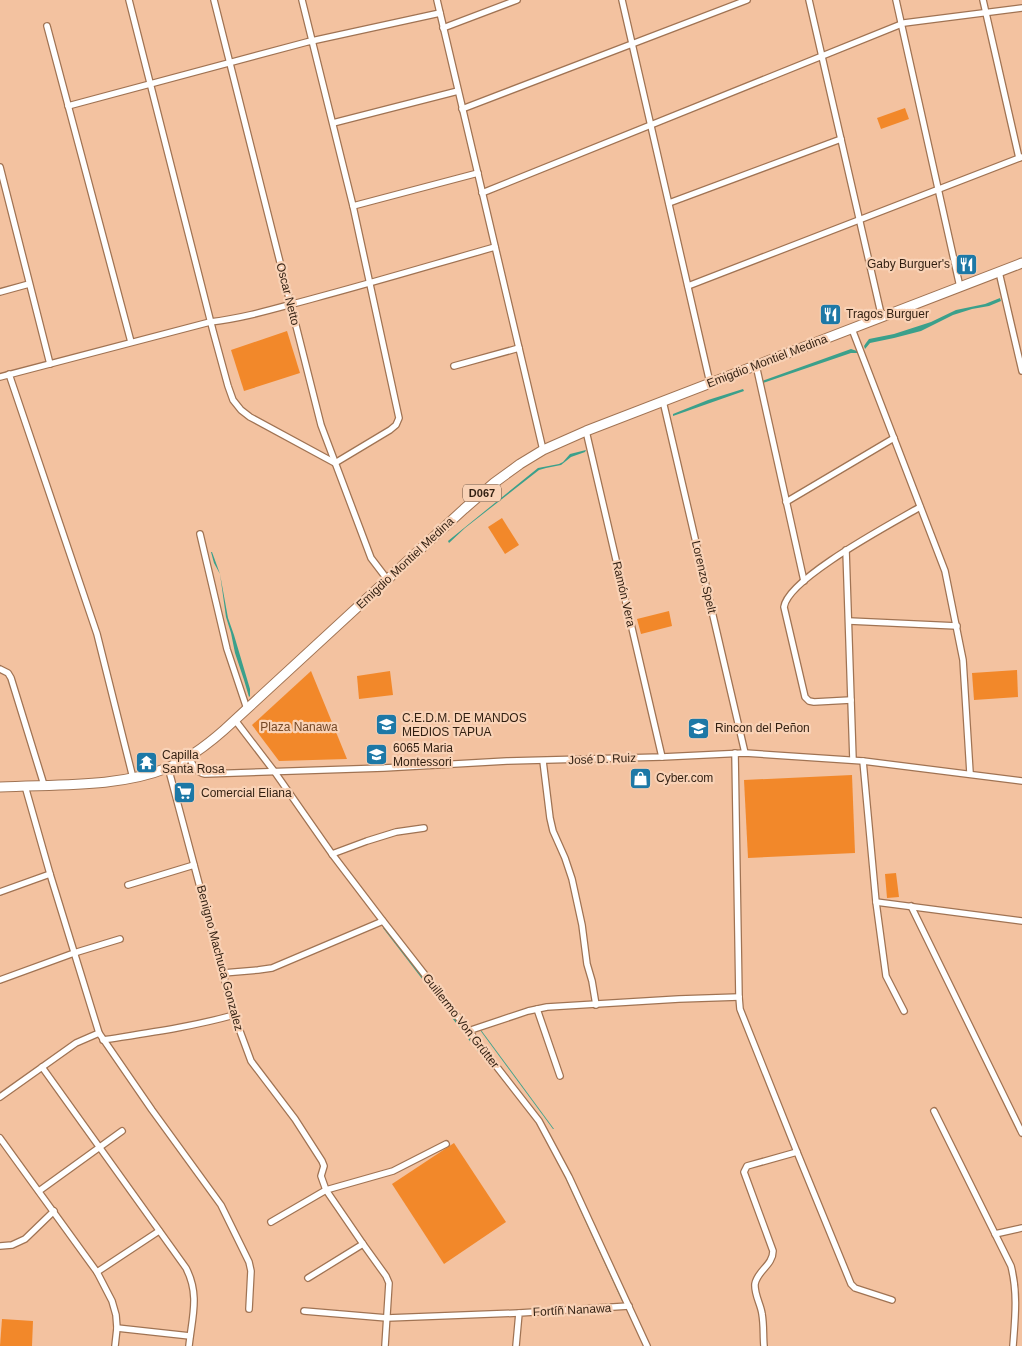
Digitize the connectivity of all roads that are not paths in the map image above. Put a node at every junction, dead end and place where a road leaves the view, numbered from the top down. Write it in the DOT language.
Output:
graph roads {
  1 [pos="129,0"];
  2 [pos="214,0"];
  3 [pos="302,0"];
  4 [pos="437,0"];
  5 [pos="516,0"];
  6 [pos="622,0"];
  7 [pos="747,0"];
  8 [pos="809,0"];
  9 [pos="896,0"];
  10 [pos="983,0"];
  11 [pos="1022,8"];
  12 [pos="986,12"];
  13 [pos="440,13"];
  14 [pos="901,24"];
  15 [pos="47,26"];
  16 [pos="443,28"];
  17 [pos="312,41"];
  18 [pos="632,44"];
  19 [pos="822,56"];
  20 [pos="230,63"];
  21 [pos="150,84"];
  22 [pos="458,91"];
  23 [pos="68,106"];
  24 [pos="462,109"];
  25 [pos="333,123"];
  26 [pos="651,125"];
  27 [pos="841,139"];
  28 [pos="1020,157"];
  29 [pos="0,167"];
  30 [pos="478,174"];
  31 [pos="938,189"];
  32 [pos="482,193"];
  33 [pos="669,203"];
  34 [pos="353,206"];
  35 [pos="859,220"];
  36 [pos="495,247"];
  37 [pos="1022,263"];
  38 [pos="999,272"];
  39 [pos="369,283"];
  40 [pos="29,284"];
  41 [pos="688,286"];
  42 [pos="960,287"];
  43 [pos="0,292"];
  44 [pos="290,304"];
  45 [pos="882,318"];
  46 [pos="210,322"];
  47 [pos="852,329"];
  48 [pos="131,342"];
  49 [pos="518,348"];
  50 [pos="50,364"];
  51 [pos="756,365"];
  52 [pos="454,366"];
  53 [pos="1022,371"];
  54 [pos="9,374"];
  55 [pos="0,377"];
  56 [pos="710,383"];
  57 [pos="663,401"];
  58 [pos="586,431"];
  59 [pos="894,438"];
  60 [pos="543,450"];
  61 [pos="335,463"];
  62 [pos="786,502"];
  63 [pos="920,507"];
  64 [pos="200,534"];
  65 [pos="846,550"];
  66 [pos="387,579"];
  67 [pos="804,581"];
  68 [pos="848,621"];
  69 [pos="956,626"];
  70 [pos="0,669"];
  71 [pos="851,700"];
  72 [pos="247,709"];
  73 [pos="235,720"];
  74 [pos="735,753"];
  75 [pos="745,753"];
  76 [pos="662,756"];
  77 [pos="189,757"];
  78 [pos="543,760"];
  79 [pos="852,760"];
  80 [pos="863,761"];
  81 [pos="168,767"];
  82 [pos="274,771"];
  83 [pos="970,774"];
  84 [pos="133,778"];
  85 [pos="1022,781"];
  86 [pos="44,785"];
  87 [pos="25,786"];
  88 [pos="0,787"];
  89 [pos="424,828"];
  90 [pos="332,854"];
  91 [pos="194,864"];
  92 [pos="50,874"];
  93 [pos="128,885"];
  94 [pos="0,892"];
  95 [pos="876,902"];
  96 [pos="911,906"];
  97 [pos="383,921"];
  98 [pos="1022,922"];
  99 [pos="120,939"];
  100 [pos="74,953"];
  101 [pos="223,973"];
  102 [pos="0,980"];
  103 [pos="739,997"];
  104 [pos="596,1004"];
  105 [pos="537,1009"];
  106 [pos="904,1011"];
  107 [pos="234,1015"];
  108 [pos="468,1031"];
  109 [pos="99,1033"];
  110 [pos="103,1040"];
  111 [pos="42,1067"];
  112 [pos="560,1076"];
  113 [pos="0,1097"];
  114 [pos="934,1111"];
  115 [pos="122,1131"];
  116 [pos="1022,1133"];
  117 [pos="0,1138"];
  118 [pos="446,1144"];
  119 [pos="99,1147"];
  120 [pos="797,1152"];
  121 [pos="326,1190"];
  122 [pos="39,1191"];
  123 [pos="54,1211"];
  124 [pos="271,1222"];
  125 [pos="1022,1228"];
  126 [pos="159,1231"];
  127 [pos="995,1234"];
  128 [pos="362,1244"];
  129 [pos="0,1246"];
  130 [pos="97,1272"];
  131 [pos="308,1278"];
  132 [pos="892,1300"];
  133 [pos="629,1306"];
  134 [pos="249,1309"];
  135 [pos="304,1311"];
  136 [pos="519,1313"];
  137 [pos="387,1318"];
  138 [pos="117,1328"];
  139 [pos="190,1336"];
  140 [pos="115,1346"];
  141 [pos="190,1346"];
  142 [pos="385,1346"];
  143 [pos="516,1346"];
  144 [pos="647,1346"];
  145 [pos="764,1346"];
  146 [pos="1013,1346"];
  1 -- 21 [label="street"];
  2 -- 20 [label="street, Oscar Netto"];
  3 -- 17 [label="street"];
  4 -- 13 [label="street"];
  5 -- 16 [label="street"];
  6 -- 18 [label="street"];
  7 -- 18 [label="street"];
  8 -- 19 [label="street"];
  9 -- 14 [label="street"];
  10 -- 12 [label="street"];
  11 -- 12 [label="street"];
  12 -- 14 [label="street"];
  12 -- 28 [label="street"];
  13 -- 16 [label="street"];
  13 -- 17 [label="street"];
  14 -- 19 [label="street"];
  14 -- 31 [label="street"];
  15 -- 23 [label="street"];
  16 -- 22 [label="street"];
  17 -- 20 [label="street"];
  17 -- 25 [label="street"];
  18 -- 24 [label="street"];
  18 -- 26 [label="street"];
  19 -- 26 [label="street"];
  19 -- 27 [label="street"];
  20 -- 21 [label="street"];
  20 -- 44 [label="street, Oscar Netto"];
  21 -- 23 [label="street"];
  21 -- 46 [label="street"];
  22 -- 24 [label="street"];
  22 -- 25 [label="street"];
  23 -- 48 [label="street"];
  24 -- 30 [label="street"];
  25 -- 34 [label="street"];
  26 -- 32 [label="street"];
  26 -- 33 [label="street"];
  27 -- 33 [label="street"];
  27 -- 35 [label="street"];
  28 -- 31 [label="street"];
  29 -- 40 [label="street"];
  30 -- 32 [label="street"];
  30 -- 34 [label="street"];
  31 -- 35 [label="street"];
  31 -- 42 [label="street"];
  32 -- 36 [label="street"];
  33 -- 41 [label="street"];
  34 -- 39 [label="street"];
  35 -- 41 [label="street"];
  35 -- 45 [label="street"];
  36 -- 39 [label="street"];
  36 -- 49 [label="street"];
  37 -- 38 [label="main road, Emigdio Montiel Medina / D067"];
  38 -- 42 [label="main road, Emigdio Montiel Medina / D067"];
  38 -- 53 [label="street"];
  39 -- 44 [label="street"];
  39 -- 61 [label="street"];
  40 -- 43 [label="street"];
  40 -- 50 [label="street"];
  41 -- 56 [label="street"];
  42 -- 45 [label="main road, Emigdio Montiel Medina / D067"];
  44 -- 46 [label="street"];
  44 -- 61 [label="street, Oscar Netto"];
  45 -- 47 [label="main road, Emigdio Montiel Medina / D067"];
  46 -- 48 [label="street"];
  46 -- 61 [label="street"];
  47 -- 51 [label="main road, Emigdio Montiel Medina / D067"];
  47 -- 59 [label="street"];
  48 -- 50 [label="street"];
  49 -- 52 [label="street"];
  49 -- 60 [label="street"];
  50 -- 54 [label="street"];
  51 -- 56 [label="main road, Emigdio Montiel Medina / D067"];
  51 -- 62 [label="street"];
  54 -- 55 [label="street"];
  54 -- 84 [label="street"];
  56 -- 57 [label="main road, Emigdio Montiel Medina / D067"];
  57 -- 58 [label="main road, Emigdio Montiel Medina / D067"];
  57 -- 75 [label="street, Lorenzo Spelt"];
  58 -- 60 [label="main road, Emigdio Montiel Medina / D067"];
  58 -- 76 [label="street, Ramón Vera"];
  59 -- 62 [label="street"];
  59 -- 63 [label="street"];
  60 -- 66 [label="main road, Emigdio Montiel Medina / D067"];
  61 -- 66 [label="street, Oscar Netto"];
  62 -- 67 [label="street"];
  63 -- 65 [label="street"];
  63 -- 69 [label="street"];
  64 -- 72 [label="street"];
  65 -- 67 [label="street"];
  65 -- 68 [label="street"];
  66 -- 72 [label="main road, Emigdio Montiel Medina / D067"];
  67 -- 71 [label="street"];
  68 -- 69 [label="street"];
  68 -- 71 [label="street"];
  69 -- 83 [label="street"];
  70 -- 86 [label="street"];
  71 -- 79 [label="street"];
  72 -- 73 [label="main road, Emigdio Montiel Medina / D067"];
  73 -- 77 [label="main road, Emigdio Montiel Medina / D067"];
  73 -- 82 [label="street, Guillermo Von Grütter"];
  74 -- 75 [label="street, José D. Ruiz"];
  74 -- 76 [label="street, José D. Ruiz"];
  74 -- 103 [label="street"];
  75 -- 79 [label="street, José D. Ruiz"];
  76 -- 78 [label="street, José D. Ruiz"];
  77 -- 81 [label="main road, Emigdio Montiel Medina / D067"];
  77 -- 82 [label="street, José D. Ruiz"];
  78 -- 82 [label="street, José D. Ruiz"];
  78 -- 104 [label="street"];
  79 -- 80 [label="street, José D. Ruiz"];
  80 -- 83 [label="street, José D. Ruiz"];
  80 -- 95 [label="street"];
  81 -- 84 [label="main road, Emigdio Montiel Medina / D067"];
  81 -- 91 [label="street, Benigno Machuca Gonzalez"];
  82 -- 90 [label="street, Guillermo Von Grütter"];
  83 -- 85 [label="street, José D. Ruiz"];
  84 -- 86 [label="main road, Emigdio Montiel Medina / D067"];
  86 -- 87 [label="main road, Emigdio Montiel Medina / D067"];
  87 -- 88 [label="main road, Emigdio Montiel Medina / D067"];
  87 -- 92 [label="street"];
  89 -- 90 [label="street"];
  90 -- 97 [label="street, Guillermo Von Grütter"];
  91 -- 93 [label="street"];
  91 -- 101 [label="street, Benigno Machuca Gonzalez"];
  92 -- 94 [label="street"];
  92 -- 100 [label="street"];
  95 -- 96 [label="street"];
  95 -- 106 [label="street"];
  96 -- 98 [label="street"];
  96 -- 116 [label="street"];
  97 -- 101 [label="street"];
  97 -- 108 [label="street, Guillermo Von Grütter"];
  99 -- 100 [label="street"];
  100 -- 102 [label="street"];
  100 -- 109 [label="street"];
  101 -- 107 [label="street, Benigno Machuca Gonzalez"];
  103 -- 104 [label="street"];
  103 -- 120 [label="street"];
  104 -- 105 [label="street"];
  105 -- 108 [label="street"];
  105 -- 112 [label="street"];
  107 -- 110 [label="street"];
  107 -- 121 [label="street, Benigno Machuca Gonzalez"];
  108 -- 133 [label="street, Guillermo Von Grütter"];
  109 -- 110 [label="street"];
  109 -- 111 [label="street"];
  110 -- 134 [label="street"];
  111 -- 113 [label="street"];
  111 -- 119 [label="street"];
  114 -- 127 [label="street"];
  115 -- 119 [label="street"];
  117 -- 122 [label="street"];
  118 -- 121 [label="street"];
  119 -- 122 [label="street"];
  119 -- 126 [label="street"];
  120 -- 132 [label="street"];
  120 -- 145 [label="street"];
  121 -- 124 [label="street"];
  121 -- 128 [label="street, Benigno Machuca Gonzalez"];
  122 -- 123 [label="street"];
  123 -- 129 [label="street"];
  123 -- 130 [label="street"];
  125 -- 127 [label="street"];
  126 -- 130 [label="street"];
  126 -- 139 [label="street"];
  127 -- 146 [label="street"];
  128 -- 131 [label="street"];
  128 -- 137 [label="street, Benigno Machuca Gonzalez"];
  130 -- 138 [label="street"];
  133 -- 136 [label="street, Fortíñ Nanawa"];
  133 -- 144 [label="street, Guillermo Von Grütter"];
  135 -- 137 [label="street"];
  136 -- 137 [label="street"];
  136 -- 143 [label="street, Fortíñ Nanawa"];
  137 -- 142 [label="street, Benigno Machuca Gonzalez"];
  138 -- 139 [label="street"];
  138 -- 140 [label="street"];
  139 -- 141 [label="street"];
}
